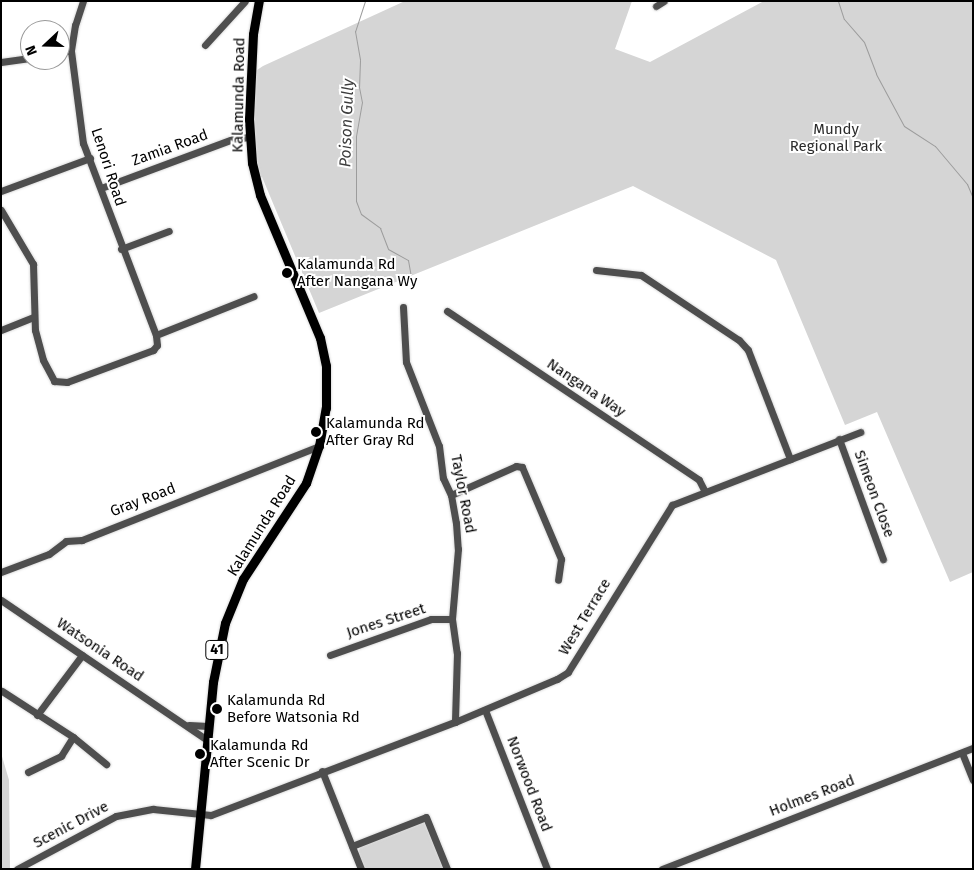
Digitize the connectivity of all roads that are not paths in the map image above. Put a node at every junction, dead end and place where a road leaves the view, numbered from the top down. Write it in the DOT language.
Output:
graph roads {
  1 [pos="83,1"];
  2 [pos="245,1"];
  3 [pos="259,1"];
  4 [pos="664,1"];
  5 [pos="656,6"];
  6 [pos="205,45"];
  7 [pos="71,51"];
  8 [pos="20,59"];
  9 [pos="1,62"];
  10 [pos="249,137"];
  11 [pos="90,158"];
  12 [pos="101,188"];
  13 [pos="1,191"];
  14 [pos="1,210"];
  15 [pos="169,231"];
  16 [pos="121,249"];
  17 [pos="596,270"];
  18 [pos="254,296"];
  19 [pos="403,307"];
  20 [pos="447,312"];
  21 [pos="34,317"];
  22 [pos="1,330"];
  23 [pos="156,335"];
  24 [pos="860,432"];
  25 [pos="839,439"];
  26 [pos="319,446"];
  27 [pos="299,456"];
  28 [pos="790,459"];
  29 [pos="314,463"];
  30 [pos="705,492"];
  31 [pos="452,496"];
  32 [pos="883,559"];
  33 [pos="1,572"];
  34 [pos="558,580"];
  35 [pos="1,600"];
  36 [pos="452,619"];
  37 [pos="82,655"];
  38 [pos="330,655"];
  39 [pos="2,691"];
  40 [pos="485,710"];
  41 [pos="37,715"];
  42 [pos="184,722"];
  43 [pos="456,722"];
  44 [pos="208,726"];
  45 [pos="73,737"];
  46 [pos="206,740"];
  47 [pos="973,748"];
  48 [pos="962,753"];
  49 [pos="106,764"];
  50 [pos="322,771"];
  51 [pos="28,772"];
  52 [pos="973,780"];
  53 [pos="200,813"];
  54 [pos="352,846"];
  55 [pos="18,869"];
  56 [pos="195,869"];
  57 [pos="361,869"];
  58 [pos="447,869"];
  59 [pos="547,869"];
  60 [pos="662,869"];
  1 -- 7 [label="street, Lenori Road"];
  2 -- 6 [label="street"];
  3 -- 10 [label="main road, Kalamunda Road / 41"];
  4 -- 5 [label="street"];
  7 -- 11 [label="street, Lenori Road"];
  8 -- 9 [label="street"];
  10 -- 12 [label="street, Zamia Road"];
  10 -- 26 [label="main road, Kalamunda Road / 41"];
  11 -- 12 [label="street, Lenori Road"];
  11 -- 13 [label="street"];
  12 -- 16 [label="street, Lenori Road"];
  14 -- 21 [label="street"];
  15 -- 16 [label="street"];
  16 -- 23 [label="street, Lenori Road"];
  17 -- 28 [label="street"];
  18 -- 23 [label="street"];
  19 -- 31 [label="street, Taylor Road"];
  20 -- 30 [label="street, Nangana Way"];
  21 -- 22 [label="street"];
  21 -- 23 [label="street"];
  24 -- 25 [label="street, West Terrace"];
  25 -- 28 [label="street, West Terrace"];
  25 -- 32 [label="street, Simeon Close"];
  26 -- 27 [label="street, Gray Road"];
  26 -- 29 [label="main road, Kalamunda Road / 41"];
  27 -- 29 [label="street"];
  27 -- 33 [label="street, Gray Road"];
  28 -- 30 [label="street, West Terrace"];
  29 -- 44 [label="main road, Kalamunda Road / 41"];
  30 -- 40 [label="street, West Terrace"];
  31 -- 34 [label="street"];
  31 -- 36 [label="street, Taylor Road"];
  35 -- 37 [label="street, Watsonia Road"];
  36 -- 38 [label="street, Jones Street"];
  36 -- 43 [label="street, Taylor Road"];
  37 -- 41 [label="street"];
  37 -- 42 [label="street, Watsonia Road"];
  39 -- 41 [label="street"];
  40 -- 43 [label="street, West Terrace"];
  40 -- 59 [label="street, Norwood Road"];
  41 -- 45 [label="street"];
  42 -- 44 [label="street, Watsonia Road"];
  42 -- 46 [label="street, Watsonia Road"];
  43 -- 50 [label="street, West Terrace"];
  44 -- 46 [label="main road, Kalamunda Road / 41"];
  45 -- 49 [label="street"];
  45 -- 51 [label="street"];
  46 -- 53 [label="main road, Kalamunda Road / 41"];
  47 -- 48 [label="street, Holmes Road"];
  48 -- 52 [label="street"];
  48 -- 60 [label="street, Holmes Road"];
  50 -- 53 [label="street, West Terrace"];
  50 -- 54 [label="street"];
  53 -- 55 [label="street, Scenic Drive"];
  53 -- 56 [label="main road, Kalamunda Road / 41"];
  54 -- 57 [label="street"];
  54 -- 58 [label="street"];
}
